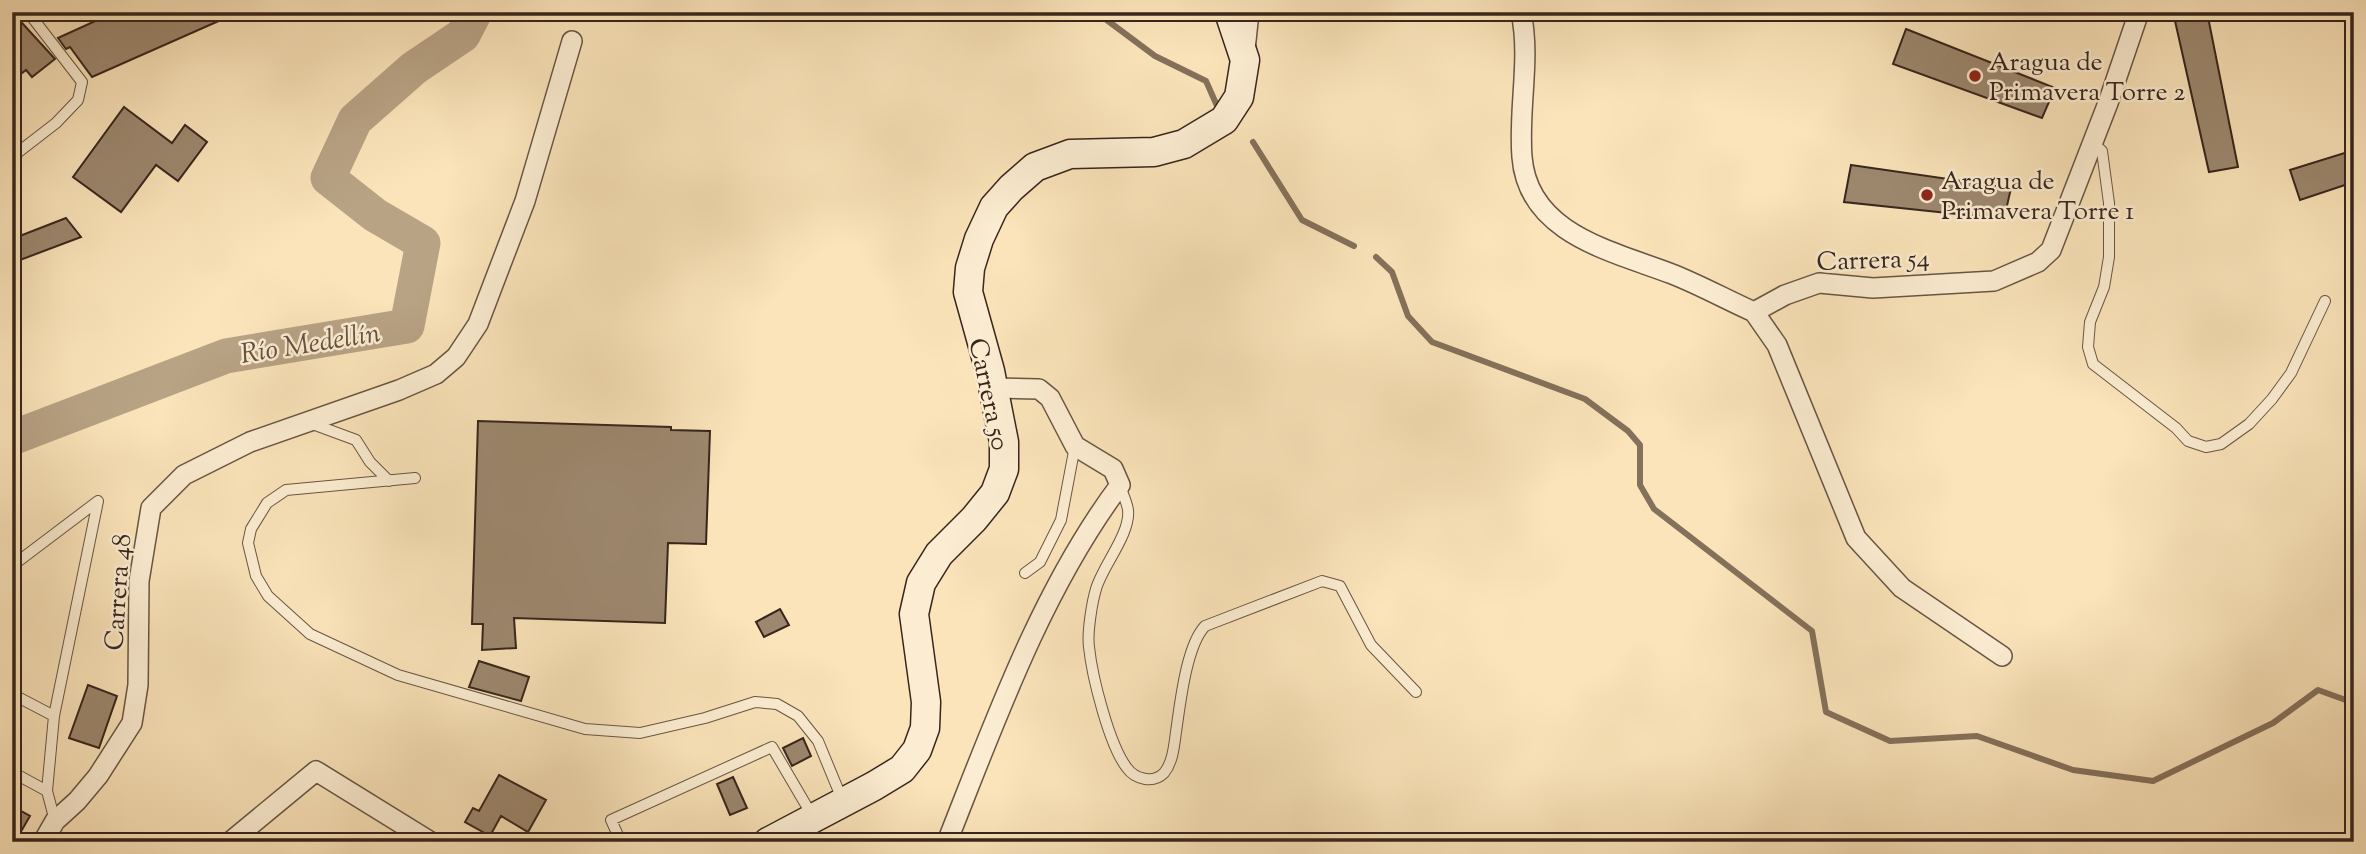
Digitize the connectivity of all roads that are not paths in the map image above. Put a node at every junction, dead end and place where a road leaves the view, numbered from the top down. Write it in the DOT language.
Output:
graph roads {
  1 [pos="28,12"];
  2 [pos="1229,12"];
  3 [pos="1249,12"];
  4 [pos="1521,12"];
  5 [pos="2139,12"];
  6 [pos="572,41"];
  7 [pos="1245,60"];
  8 [pos="2092,142"];
  9 [pos="12,157"];
  10 [pos="2325,301"];
  11 [pos="1755,313"];
  12 [pos="994,388"];
  13 [pos="306,422"];
  14 [pos="1075,446"];
  15 [pos="415,478"];
  16 [pos="389,481"];
  17 [pos="1120,485"];
  18 [pos="12,566"];
  19 [pos="1025,573"];
  20 [pos="2002,656"];
  21 [pos="1416,692"];
  22 [pos="12,694"];
  23 [pos="54,716"];
  24 [pos="12,772"];
  25 [pos="47,791"];
  26 [pos="844,803"];
  27 [pos="814,818"];
  28 [pos="55,821"];
  29 [pos="432,841"];
  30 [pos="43,842"];
  31 [pos="230,842"];
  32 [pos="621,842"];
  33 [pos="768,842"];
  34 [pos="947,842"];
  1 -- 9 [label="lane"];
  2 -- 7 [label="main road, Carrera 50"];
  3 -- 7 [label="street"];
  4 -- 11 [label="street"];
  5 -- 8 [label="street, Carrera 54"];
  6 -- 13 [label="street, Carrera 48"];
  7 -- 12 [label="main road, Carrera 50"];
  8 -- 10 [label="lane"];
  8 -- 11 [label="street, Carrera 54"];
  11 -- 20 [label="street"];
  12 -- 14 [label="street"];
  12 -- 26 [label="main road, Carrera 50"];
  13 -- 16 [label="lane"];
  13 -- 28 [label="street, Carrera 48"];
  14 -- 17 [label="street"];
  14 -- 19 [label="lane"];
  15 -- 16 [label="lane"];
  16 -- 26 [label="lane"];
  17 -- 21 [label="lane"];
  17 -- 34 [label="street"];
  18 -- 23 [label="lane"];
  22 -- 23 [label="lane"];
  23 -- 25 [label="lane"];
  24 -- 25 [label="lane"];
  25 -- 28 [label="lane"];
  26 -- 27 [label="main road, Carrera 50"];
  27 -- 32 [label="lane"];
  27 -- 33 [label="main road, Carrera 50"];
  28 -- 30 [label="street, Carrera 48"];
  29 -- 31 [label="street"];
}
